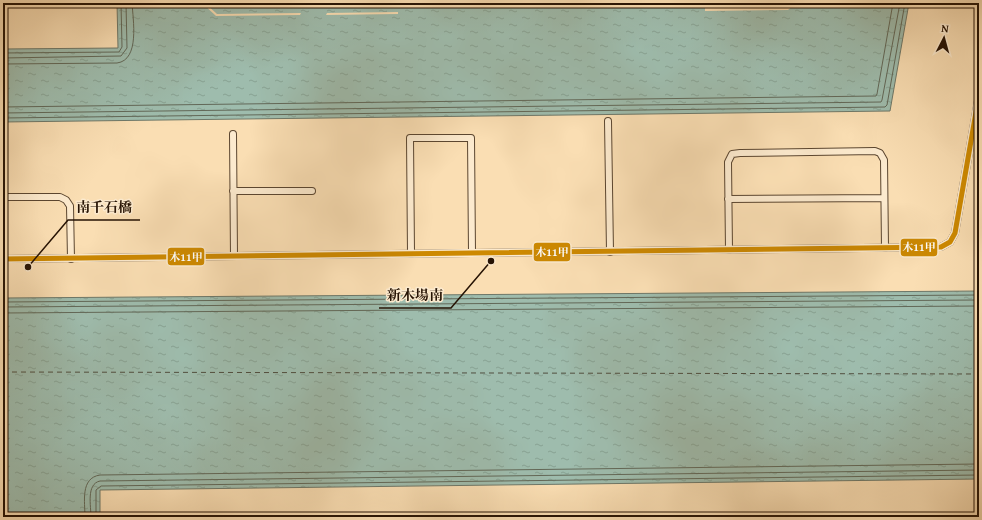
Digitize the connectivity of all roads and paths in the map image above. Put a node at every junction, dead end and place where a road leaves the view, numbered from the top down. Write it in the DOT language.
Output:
graph roads {
  1 [pos="979,95"];
  2 [pos="608,121"];
  3 [pos="233,134"];
  4 [pos="233,191"];
  5 [pos="312,191"];
  6 [pos="3,198"];
  7 [pos="884,198"];
  8 [pos="728,199"];
  9 [pos="885,248"];
  10 [pos="729,250"];
  11 [pos="610,252"];
  12 [pos="472,253"];
  13 [pos="411,254"];
  14 [pos="234,256"];
  15 [pos="3,259"];
  16 [pos="71,259"];
  1 -- 9 [label="street"];
  2 -- 11 [label="street"];
  3 -- 4 [label="street"];
  4 -- 5 [label="street"];
  4 -- 14 [label="street"];
  6 -- 16 [label="street"];
  7 -- 8 [label="street"];
  7 -- 8 [label="street"];
  7 -- 9 [label="street"];
  8 -- 10 [label="street"];
  9 -- 10 [label="street"];
  10 -- 11 [label="street"];
  11 -- 12 [label="street"];
  12 -- 13 [label="street"];
  12 -- 13 [label="street"];
  13 -- 14 [label="street"];
  14 -- 16 [label="street"];
  15 -- 16 [label="street"];
}
